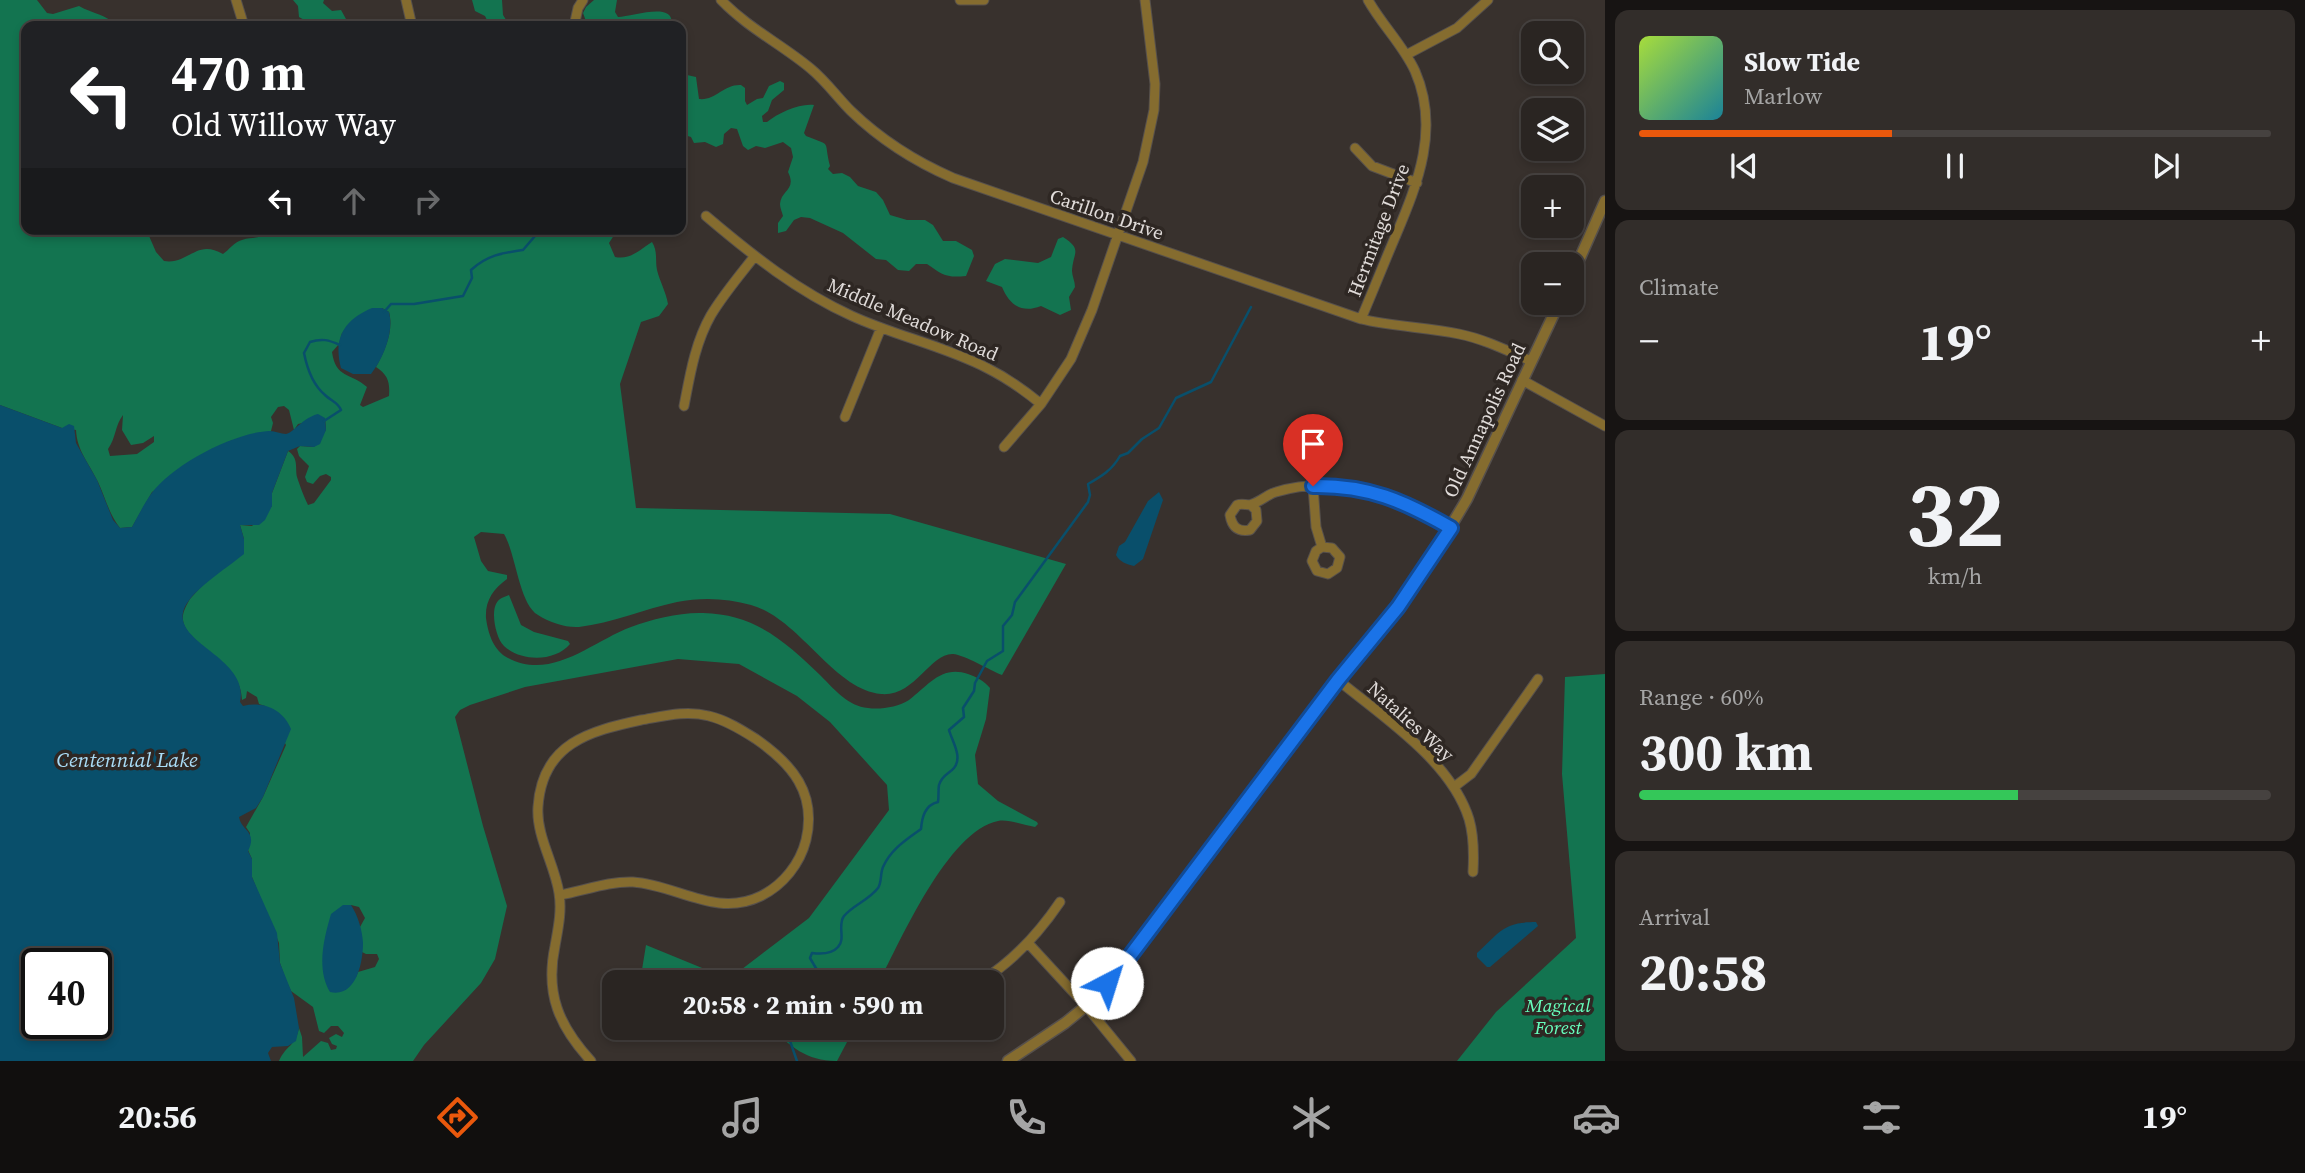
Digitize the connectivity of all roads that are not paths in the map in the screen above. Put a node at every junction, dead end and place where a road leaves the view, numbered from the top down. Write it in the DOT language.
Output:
graph roads {
  1 [pos="236,0"];
  2 [pos="406,0"];
  3 [pos="583,0"];
  4 [pos="721,0"];
  5 [pos="960,0"];
  6 [pos="984,0"];
  7 [pos="1145,0"];
  8 [pos="1368,0"];
  9 [pos="1488,0"];
  10 [pos="242,21"];
  11 [pos="411,21"];
  12 [pos="575,21"];
  13 [pos="1406,55"];
  14 [pos="1355,148"];
  15 [pos="1417,183"];
  16 [pos="1605,201"];
  17 [pos="706,216"];
  18 [pos="1116,236"];
  19 [pos="1583,252"];
  20 [pos="754,257"];
  21 [pos="1553,315"];
  22 [pos="1361,319"];
  23 [pos="881,328"];
  24 [pos="1531,361"];
  25 [pos="1522,380"];
  26 [pos="1041,404"];
  27 [pos="684,406"];
  28 [pos="845,417"];
  29 [pos="1605,426"];
  30 [pos="1004,447"];
  31 [pos="1313,486"];
  32 [pos="1251,505"];
  33 [pos="1451,528"];
  34 [pos="1322,547"];
  35 [pos="1538,679"];
  36 [pos="1338,680"];
  37 [pos="1454,786"];
  38 [pos="1473,872"];
  39 [pos="560,895"];
  40 [pos="1060,902"];
  41 [pos="1028,943"];
  42 [pos="994,970"];
  43 [pos="1086,1006"];
  44 [pos="591,1061"];
  45 [pos="1008,1061"];
  46 [pos="1131,1061"];
  1 -- 10 [label="street"];
  2 -- 11 [label="street"];
  3 -- 12 [label="street"];
  4 -- 18 [label="street, Carillon Drive"];
  5 -- 6 [label="street"];
  7 -- 18 [label="street"];
  8 -- 13 [label="street, Hermitage Drive"];
  9 -- 13 [label="street"];
  13 -- 15 [label="street, Hermitage Drive"];
  14 -- 15 [label="street"];
  15 -- 22 [label="street, Hermitage Drive"];
  16 -- 19 [label="street"];
  17 -- 20 [label="street, Middle Meadow Road"];
  18 -- 22 [label="street, Carillon Drive"];
  18 -- 26 [label="street"];
  20 -- 23 [label="street, Middle Meadow Road"];
  20 -- 27 [label="street"];
  21 -- 24 [label="street, Old Annapolis Road"];
  22 -- 24 [label="street, Carillon Drive"];
  23 -- 26 [label="street, Middle Meadow Road"];
  23 -- 28 [label="street"];
  24 -- 25 [label="street, Old Annapolis Road"];
  25 -- 29 [label="street"];
  25 -- 33 [label="street, Old Annapolis Road"];
  26 -- 30 [label="street"];
  31 -- 32 [label="street"];
  31 -- 33 [label="street"];
  31 -- 34 [label="street"];
  33 -- 36 [label="street, Old Annapolis Road"];
  35 -- 37 [label="street"];
  36 -- 37 [label="street, Natalies Way"];
  36 -- 43 [label="street, Old Annapolis Road"];
  37 -- 38 [label="street, Natalies Way"];
  39 -- 39 [label="street"];
  39 -- 44 [label="street"];
  40 -- 41 [label="street"];
  41 -- 42 [label="street"];
  41 -- 43 [label="street"];
  43 -- 45 [label="street, Old Annapolis Road"];
  43 -- 46 [label="street"];
}
